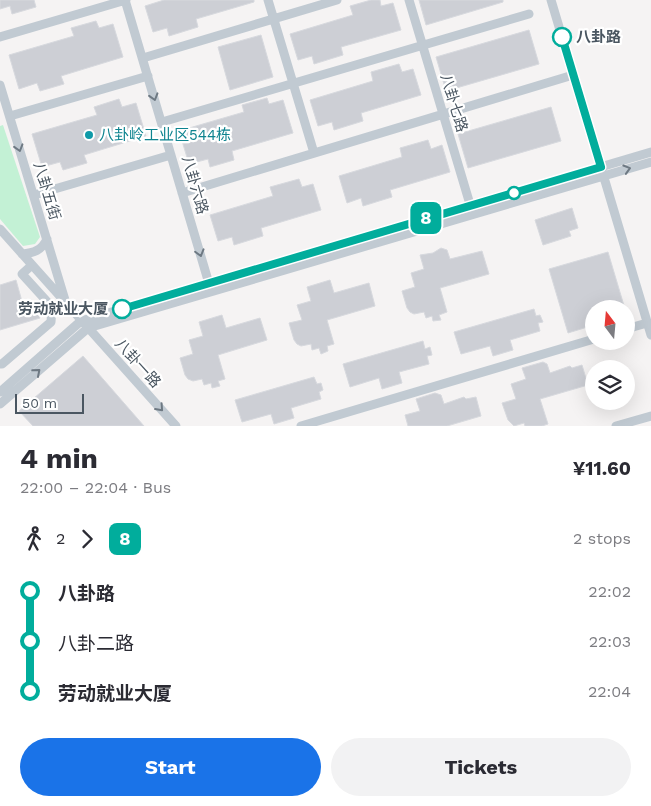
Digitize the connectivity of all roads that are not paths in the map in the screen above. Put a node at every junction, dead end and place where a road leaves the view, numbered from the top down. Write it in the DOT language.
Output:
graph roads {
  1 [pos="126,0"];
  2 [pos="268,0"];
  3 [pos="337,0"];
  4 [pos="409,0"];
  5 [pos="551,0"];
  6 [pos="529,14"];
  7 [pos="273,19"];
  8 [pos="0,37"];
  9 [pos="423,45"];
  10 [pos="143,58"];
  11 [pos="573,74"];
  12 [pos="148,76"];
  13 [pos="293,84"];
  14 [pos="0,85"];
  15 [pos="443,114"];
  16 [pos="10,116"];
  17 [pos="162,122"];
  18 [pos="651,152"];
  19 [pos="314,153"];
  20 [pos="171,155"];
  21 [pos="651,162"];
  22 [pos="601,167"];
  23 [pos="604,176"];
  24 [pos="182,192"];
  25 [pos="34,195"];
  26 [pos="472,210"];
  27 [pos="0,229"];
  28 [pos="47,239"];
  29 [pos="22,254"];
  30 [pos="32,265"];
  31 [pos="210,288"];
  32 [pos="67,304"];
  33 [pos="647,323"];
  34 [pos="84,324"];
  35 [pos="635,326"];
  36 [pos="651,335"];
  37 [pos="585,342"];
  38 [pos="0,364"];
  39 [pos="0,392"];
  40 [pos="0,404"];
  41 [pos="651,416"];
  42 [pos="176,426"];
  43 [pos="301,426"];
  44 [pos="616,426"];
  1 -- 8 [label="street"];
  1 -- 10 [label="street, 八卦六路"];
  2 -- 7 [label="street"];
  3 -- 7 [label="street"];
  4 -- 9 [label="street, 八卦七路"];
  5 -- 11 [label="street"];
  6 -- 9 [label="street"];
  7 -- 10 [label="street"];
  7 -- 13 [label="street"];
  9 -- 13 [label="street"];
  9 -- 15 [label="street, 八卦七路"];
  10 -- 12 [label="street, 八卦六路"];
  11 -- 15 [label="street"];
  11 -- 22 [label="street"];
  12 -- 16 [label="street"];
  12 -- 17 [label="street, 八卦六路, one-way"];
  13 -- 17 [label="street"];
  13 -- 19 [label="street"];
  14 -- 16 [label="street, 八卦五街"];
  15 -- 19 [label="street"];
  15 -- 26 [label="street, 八卦七路"];
  16 -- 25 [label="street, 八卦五街, one-way"];
  17 -- 20 [label="street, 八卦六路"];
  18 -- 22 [label="street"];
  19 -- 24 [label="street"];
  20 -- 24 [label="street, 八卦六路"];
  20 -- 25 [label="street"];
  23 -- 21 [label="street, one-way"];
  22 -- 23 [label="street"];
  22 -- 26 [label="street"];
  23 -- 26 [label="street"];
  23 -- 33 [label="street"];
  24 -- 31 [label="street, 八卦六路, one-way"];
  25 -- 28 [label="street, 八卦五街"];
  26 -- 31 [label="street"];
  27 -- 29 [label="street, 八卦一路"];
  28 -- 29 [label="street"];
  28 -- 32 [label="street, 八卦五街"];
  29 -- 30 [label="street, 八卦一路"];
  30 -- 32 [label="street, 八卦一路"];
  30 -- 38 [label="street"];
  31 -- 34 [label="street"];
  32 -- 34 [label="street, 八卦一路"];
  33 -- 35 [label="street"];
  33 -- 36 [label="street"];
  34 -- 39 [label="street"];
  40 -- 34 [label="street, one-way"];
  34 -- 42 [label="street, 八卦一路, one-way"];
  37 -- 43 [label="street"];
  41 -- 44 [label="street"];
}
